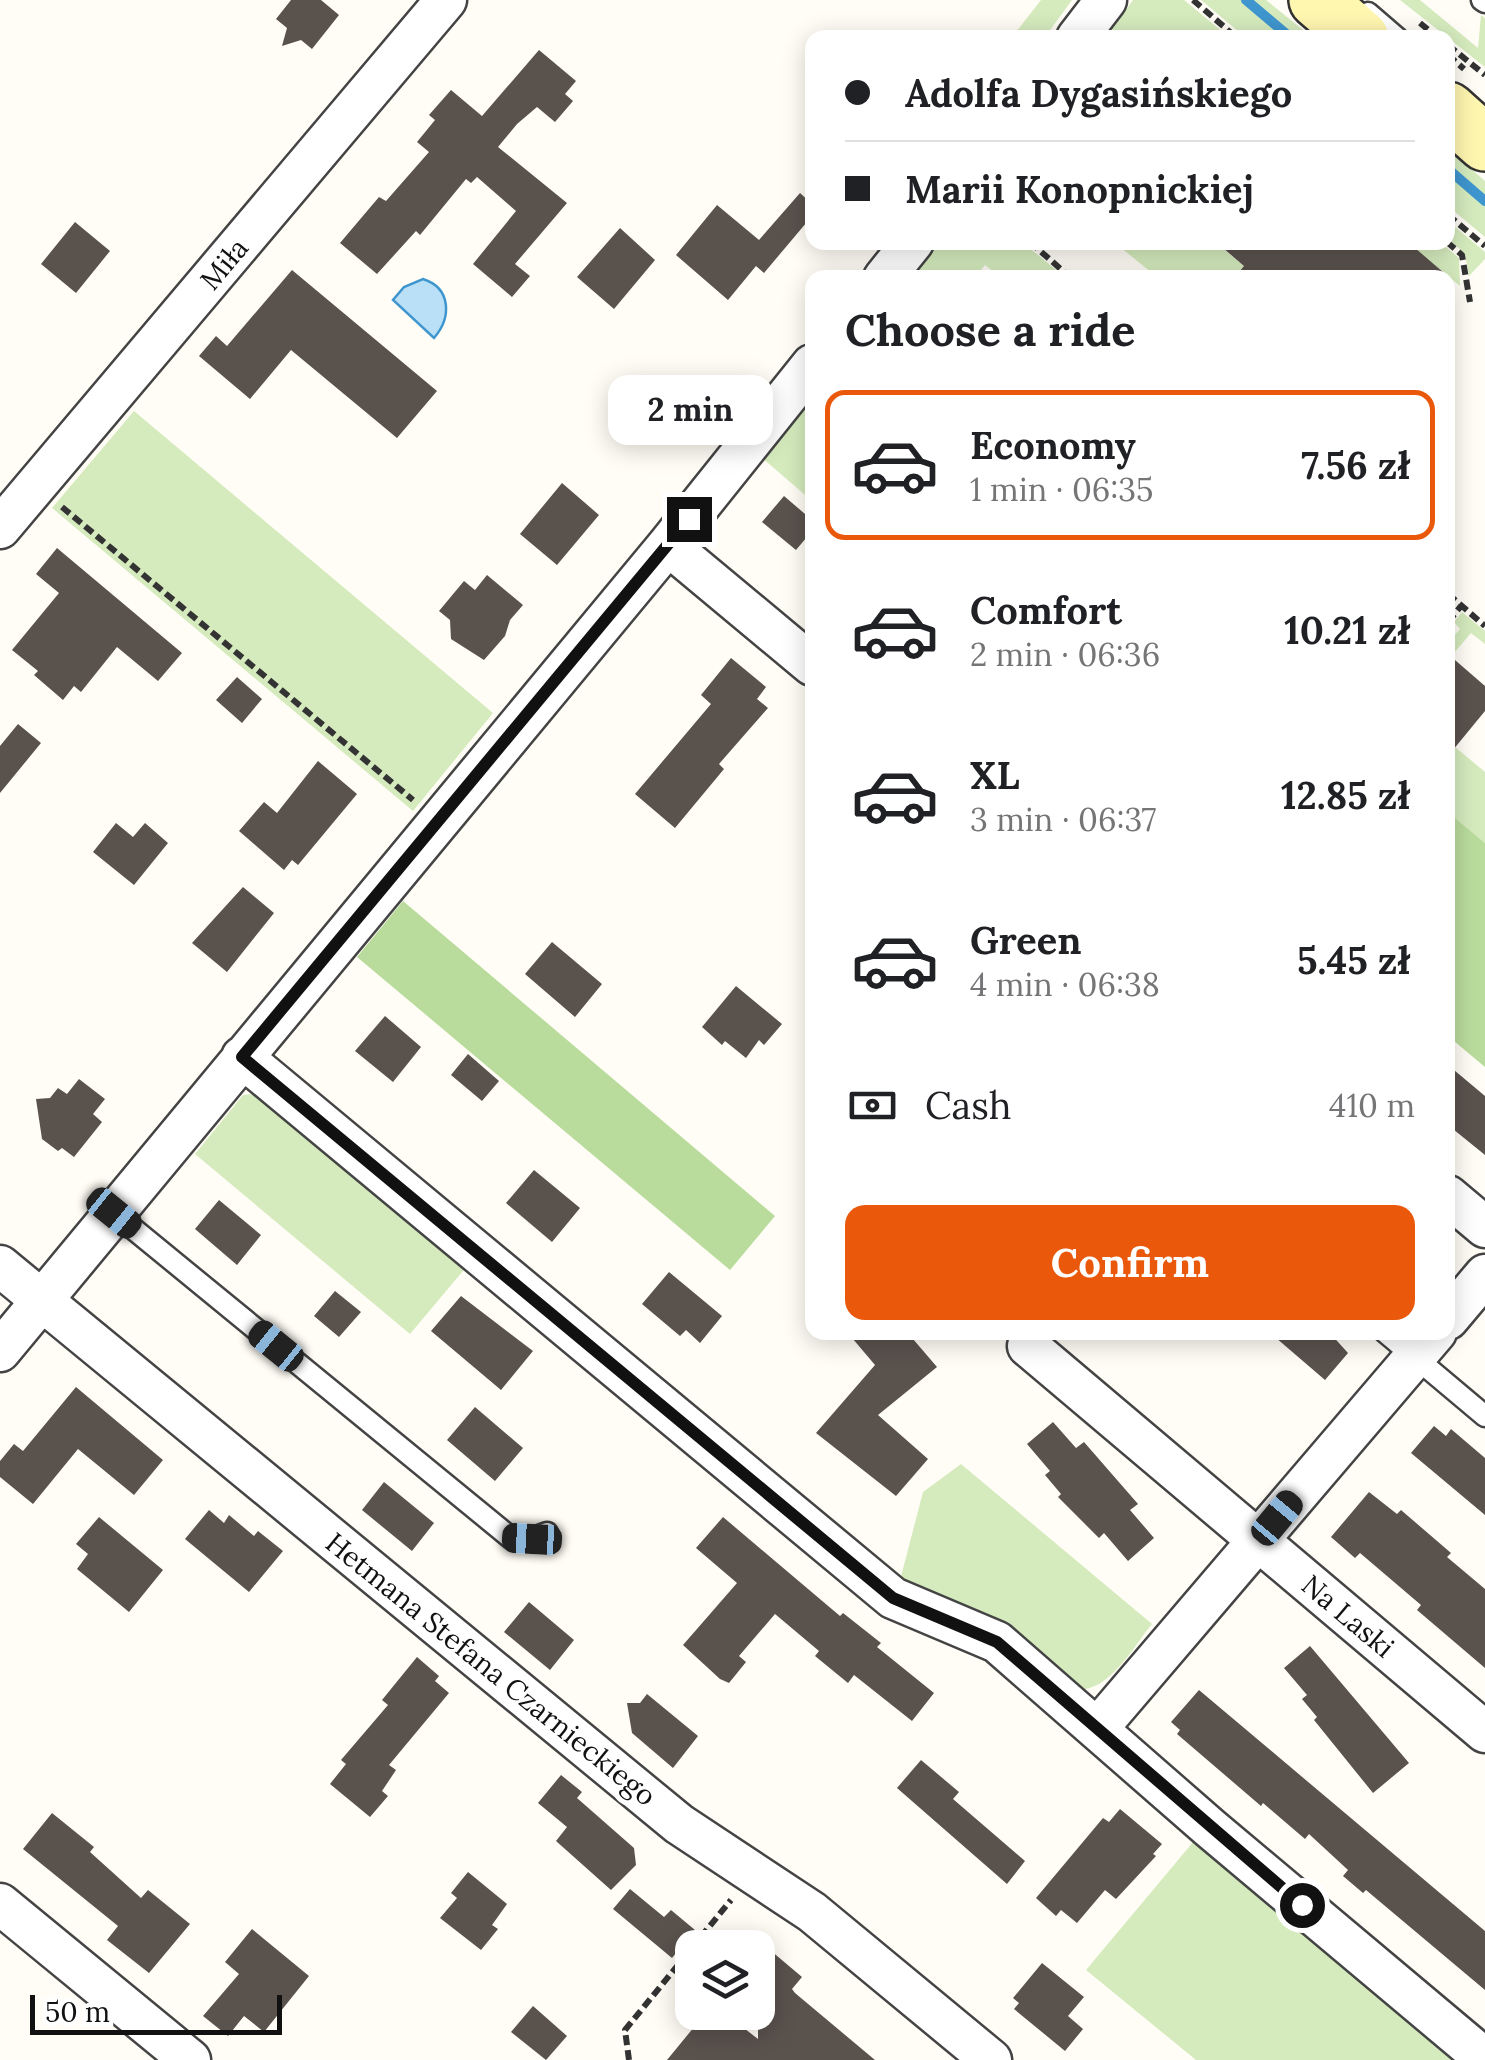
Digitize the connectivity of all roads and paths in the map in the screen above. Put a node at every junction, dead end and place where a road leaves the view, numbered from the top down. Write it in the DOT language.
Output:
graph roads {
  1 [pos="446,0"];
  2 [pos="1106,0"];
  3 [pos="1193,0"];
  4 [pos="1316,0"];
  5 [pos="1352,0"];
  6 [pos="1083,30"];
  7 [pos="1228,30"];
  8 [pos="1352,30"];
  9 [pos="1388,30"];
  10 [pos="1455,50"];
  11 [pos="1485,74"];
  12 [pos="1455,220"];
  13 [pos="1485,246"];
  14 [pos="1455,249"];
  15 [pos="907,250"];
  16 [pos="1039,250"];
  17 [pos="890,270"];
  18 [pos="1062,270"];
  19 [pos="1470,302"];
  20 [pos="805,374"];
  21 [pos="57,503"];
  22 [pos="0,528"];
  23 [pos="668,545"];
  24 [pos="1455,600"];
  25 [pos="1461,606"];
  26 [pos="1455,613"];
  27 [pos="1485,626"];
  28 [pos="805,659"];
  29 [pos="423,808"];
  30 [pos="242,1057"];
  31 [pos="1455,1202"];
  32 [pos="114,1213"];
  33 [pos="1485,1226"];
  34 [pos="0,1266"];
  35 [pos="1485,1275"];
  36 [pos="42,1300"];
  37 [pos="1455,1311"];
  38 [pos="1412,1341"];
  39 [pos="1028,1346"];
  40 [pos="0,1351"];
  41 [pos="1485,1416"];
  42 [pos="547,1533"];
  43 [pos="1258,1541"];
  44 [pos="1096,1729"];
  45 [pos="1485,1732"];
  46 [pos="754,1872"];
  47 [pos="0,1904"];
  48 [pos="1485,2059"];
  49 [pos="190,2060"];
  50 [pos="629,2060"];
  51 [pos="990,2060"];
  1 -- 22 [label="street, Miła"];
  2 -- 6 [label="street"];
  3 -- 7 [label="path"];
  4 -- 8 [label="main road"];
  5 -- 9 [label="lane"];
  10 -- 11 [label="path"];
  12 -- 13 [label="path"];
  14 -- 19 [label="path"];
  15 -- 17 [label="street"];
  16 -- 18 [label="path"];
  20 -- 23 [label="street"];
  21 -- 29 [label="path"];
  23 -- 28 [label="street"];
  23 -- 30 [label="street"];
  24 -- 25 [label="path"];
  25 -- 26 [label="path"];
  25 -- 27 [label="path"];
  30 -- 32 [label="street"];
  30 -- 44 [label="street"];
  31 -- 33 [label="street"];
  32 -- 36 [label="street"];
  32 -- 42 [label="lane"];
  34 -- 36 [label="street, Hetmana Stefana Czarnieckiego"];
  35 -- 37 [label="street"];
  36 -- 40 [label="street"];
  36 -- 46 [label="street, Hetmana Stefana Czarnieckiego"];
  38 -- 41 [label="lane"];
  38 -- 43 [label="street"];
  39 -- 43 [label="street, Na Laski"];
  43 -- 44 [label="street"];
  43 -- 45 [label="street, Na Laski"];
  44 -- 48 [label="street"];
  46 -- 50 [label="path"];
  46 -- 51 [label="street, Hetmana Stefana Czarnieckiego"];
  47 -- 49 [label="street"];
}
